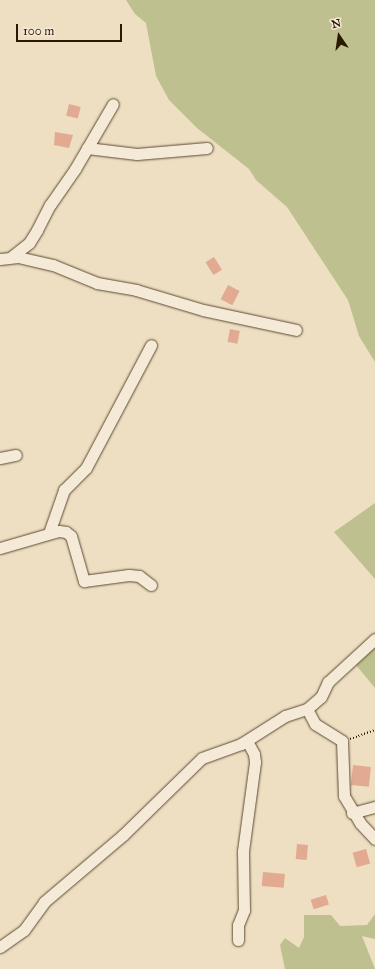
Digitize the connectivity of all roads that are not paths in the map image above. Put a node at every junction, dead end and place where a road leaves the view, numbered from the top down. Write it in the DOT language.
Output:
graph roads {
  1 [pos="113,104"];
  2 [pos="87,148"];
  3 [pos="207,148"];
  4 [pos="5,258"];
  5 [pos="296,330"];
  6 [pos="151,345"];
  7 [pos="16,455"];
  8 [pos="0,458"];
  9 [pos="49,533"];
  10 [pos="0,548"];
  11 [pos="151,585"];
  12 [pos="375,639"];
  13 [pos="307,709"];
  14 [pos="241,744"];
  15 [pos="375,807"];
  16 [pos="352,813"];
  17 [pos="375,839"];
  18 [pos="238,940"];
  19 [pos="0,947"];
  1 -- 2 [label="street"];
  2 -- 3 [label="street"];
  2 -- 4 [label="street"];
  4 -- 5 [label="street"];
  6 -- 9 [label="street"];
  7 -- 8 [label="street"];
  9 -- 10 [label="street"];
  9 -- 11 [label="street"];
  12 -- 13 [label="street"];
  13 -- 14 [label="street"];
  13 -- 16 [label="street"];
  14 -- 18 [label="street"];
  14 -- 19 [label="street"];
  15 -- 16 [label="street"];
  16 -- 17 [label="street"];
}
